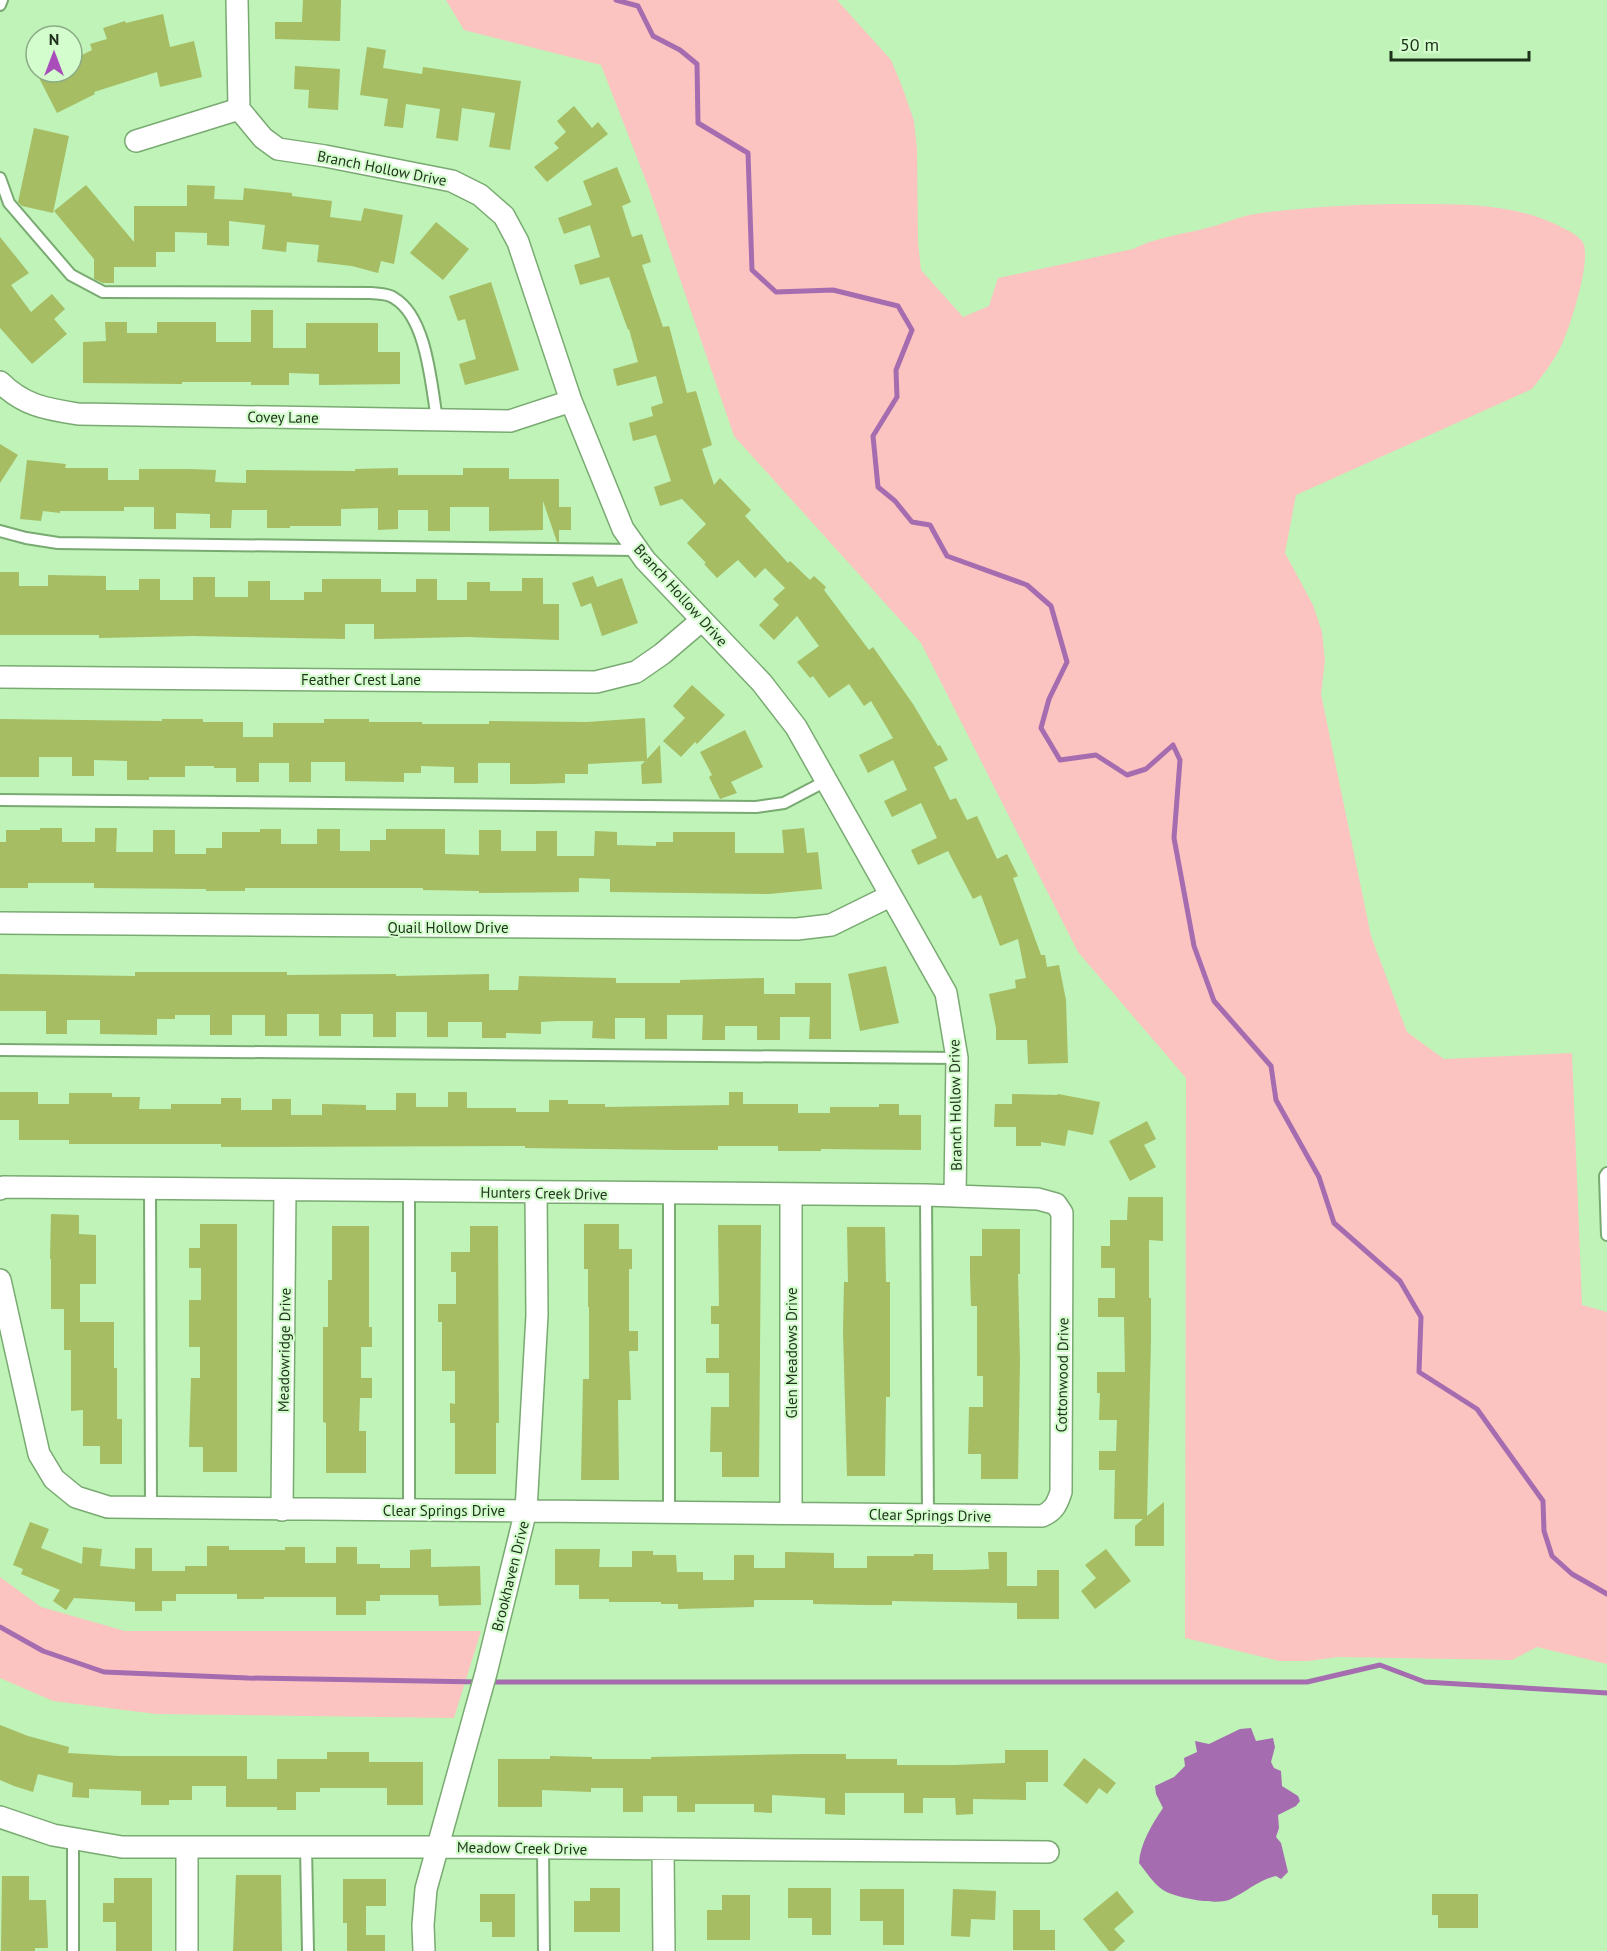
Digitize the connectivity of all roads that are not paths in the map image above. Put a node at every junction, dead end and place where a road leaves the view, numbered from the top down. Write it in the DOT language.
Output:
graph roads {
  1 [pos="2,0"];
  2 [pos="236,0"];
  3 [pos="0,5"];
  4 [pos="239,108"];
  5 [pos="136,141"];
  6 [pos="0,178"];
  7 [pos="0,382"];
  8 [pos="571,401"];
  9 [pos="437,420"];
  10 [pos="0,531"];
  11 [pos="638,550"];
  12 [pos="702,620"];
  13 [pos="0,677"];
  14 [pos="826,781"];
  15 [pos="0,800"];
  16 [pos="890,896"];
  17 [pos="0,923"];
  18 [pos="0,1050"];
  19 [pos="957,1058"];
  20 [pos="1607,1173"];
  21 [pos="150,1188"];
  22 [pos="0,1189"];
  23 [pos="285,1190"];
  24 [pos="409,1191"];
  25 [pos="536,1193"];
  26 [pos="669,1194"];
  27 [pos="791,1194"];
  28 [pos="926,1195"];
  29 [pos="955,1196"];
  30 [pos="1064,1233"];
  31 [pos="1607,1235"];
  32 [pos="0,1280"];
  33 [pos="151,1508"];
  34 [pos="282,1510"];
  35 [pos="409,1510"];
  36 [pos="526,1510"];
  37 [pos="669,1512"];
  38 [pos="791,1513"];
  39 [pos="1049,1513"];
  40 [pos="928,1515"];
  41 [pos="0,1817"];
  42 [pos="73,1839"];
  43 [pos="187,1847"];
  44 [pos="306,1847"];
  45 [pos="436,1847"];
  46 [pos="543,1849"];
  47 [pos="663,1850"];
  48 [pos="1048,1852"];
  49 [pos="73,1951"];
  50 [pos="187,1951"];
  51 [pos="308,1951"];
  52 [pos="424,1951"];
  53 [pos="544,1951"];
  54 [pos="664,1951"];
  1 -- 3 [label="lane"];
  2 -- 4 [label="street"];
  4 -- 5 [label="street"];
  4 -- 8 [label="street, Branch Hollow Drive"];
  6 -- 9 [label="lane"];
  7 -- 9 [label="street, Covey Lane"];
  8 -- 9 [label="street, Covey Lane"];
  8 -- 11 [label="street, Branch Hollow Drive"];
  10 -- 11 [label="lane"];
  11 -- 12 [label="street, Branch Hollow Drive"];
  12 -- 13 [label="street, Feather Crest Lane"];
  12 -- 14 [label="street, Branch Hollow Drive"];
  14 -- 15 [label="lane"];
  14 -- 16 [label="street, Branch Hollow Drive"];
  16 -- 17 [label="street, Quail Hollow Drive"];
  16 -- 19 [label="street, Branch Hollow Drive"];
  18 -- 19 [label="lane"];
  19 -- 29 [label="street, Branch Hollow Drive"];
  20 -- 31 [label="lane"];
  21 -- 22 [label="street, Hunters Creek Drive"];
  21 -- 23 [label="street, Hunters Creek Drive"];
  21 -- 33 [label="lane"];
  23 -- 24 [label="street, Hunters Creek Drive"];
  23 -- 34 [label="street, Meadowridge Drive"];
  24 -- 25 [label="street, Hunters Creek Drive"];
  24 -- 35 [label="lane"];
  25 -- 26 [label="street, Hunters Creek Drive"];
  25 -- 36 [label="street, Brookhaven Drive"];
  26 -- 27 [label="street, Hunters Creek Drive"];
  26 -- 37 [label="lane"];
  27 -- 28 [label="street, Hunters Creek Drive"];
  27 -- 38 [label="street, Glen Meadows Drive"];
  28 -- 29 [label="street, Hunters Creek Drive"];
  28 -- 40 [label="lane"];
  29 -- 30 [label="street, Hunters Creek Drive"];
  30 -- 39 [label="street, Cottonwood Drive"];
  32 -- 33 [label="street, Clear Springs Drive"];
  33 -- 34 [label="street, Clear Springs Drive"];
  34 -- 35 [label="street, Clear Springs Drive"];
  35 -- 36 [label="street, Clear Springs Drive"];
  36 -- 37 [label="street, Clear Springs Drive"];
  36 -- 45 [label="street, Brookhaven Drive"];
  37 -- 38 [label="street, Clear Springs Drive"];
  38 -- 40 [label="street, Clear Springs Drive"];
  39 -- 40 [label="street, Clear Springs Drive"];
  41 -- 42 [label="street, Meadow Creek Drive"];
  42 -- 43 [label="street, Meadow Creek Drive"];
  42 -- 49 [label="lane"];
  43 -- 44 [label="street, Meadow Creek Drive"];
  43 -- 50 [label="street"];
  44 -- 45 [label="street, Meadow Creek Drive"];
  44 -- 51 [label="lane"];
  45 -- 46 [label="street, Meadow Creek Drive"];
  45 -- 52 [label="street, Brookhaven Drive"];
  46 -- 47 [label="street, Meadow Creek Drive"];
  46 -- 53 [label="lane"];
  47 -- 48 [label="street, Meadow Creek Drive"];
  47 -- 54 [label="street"];
}
